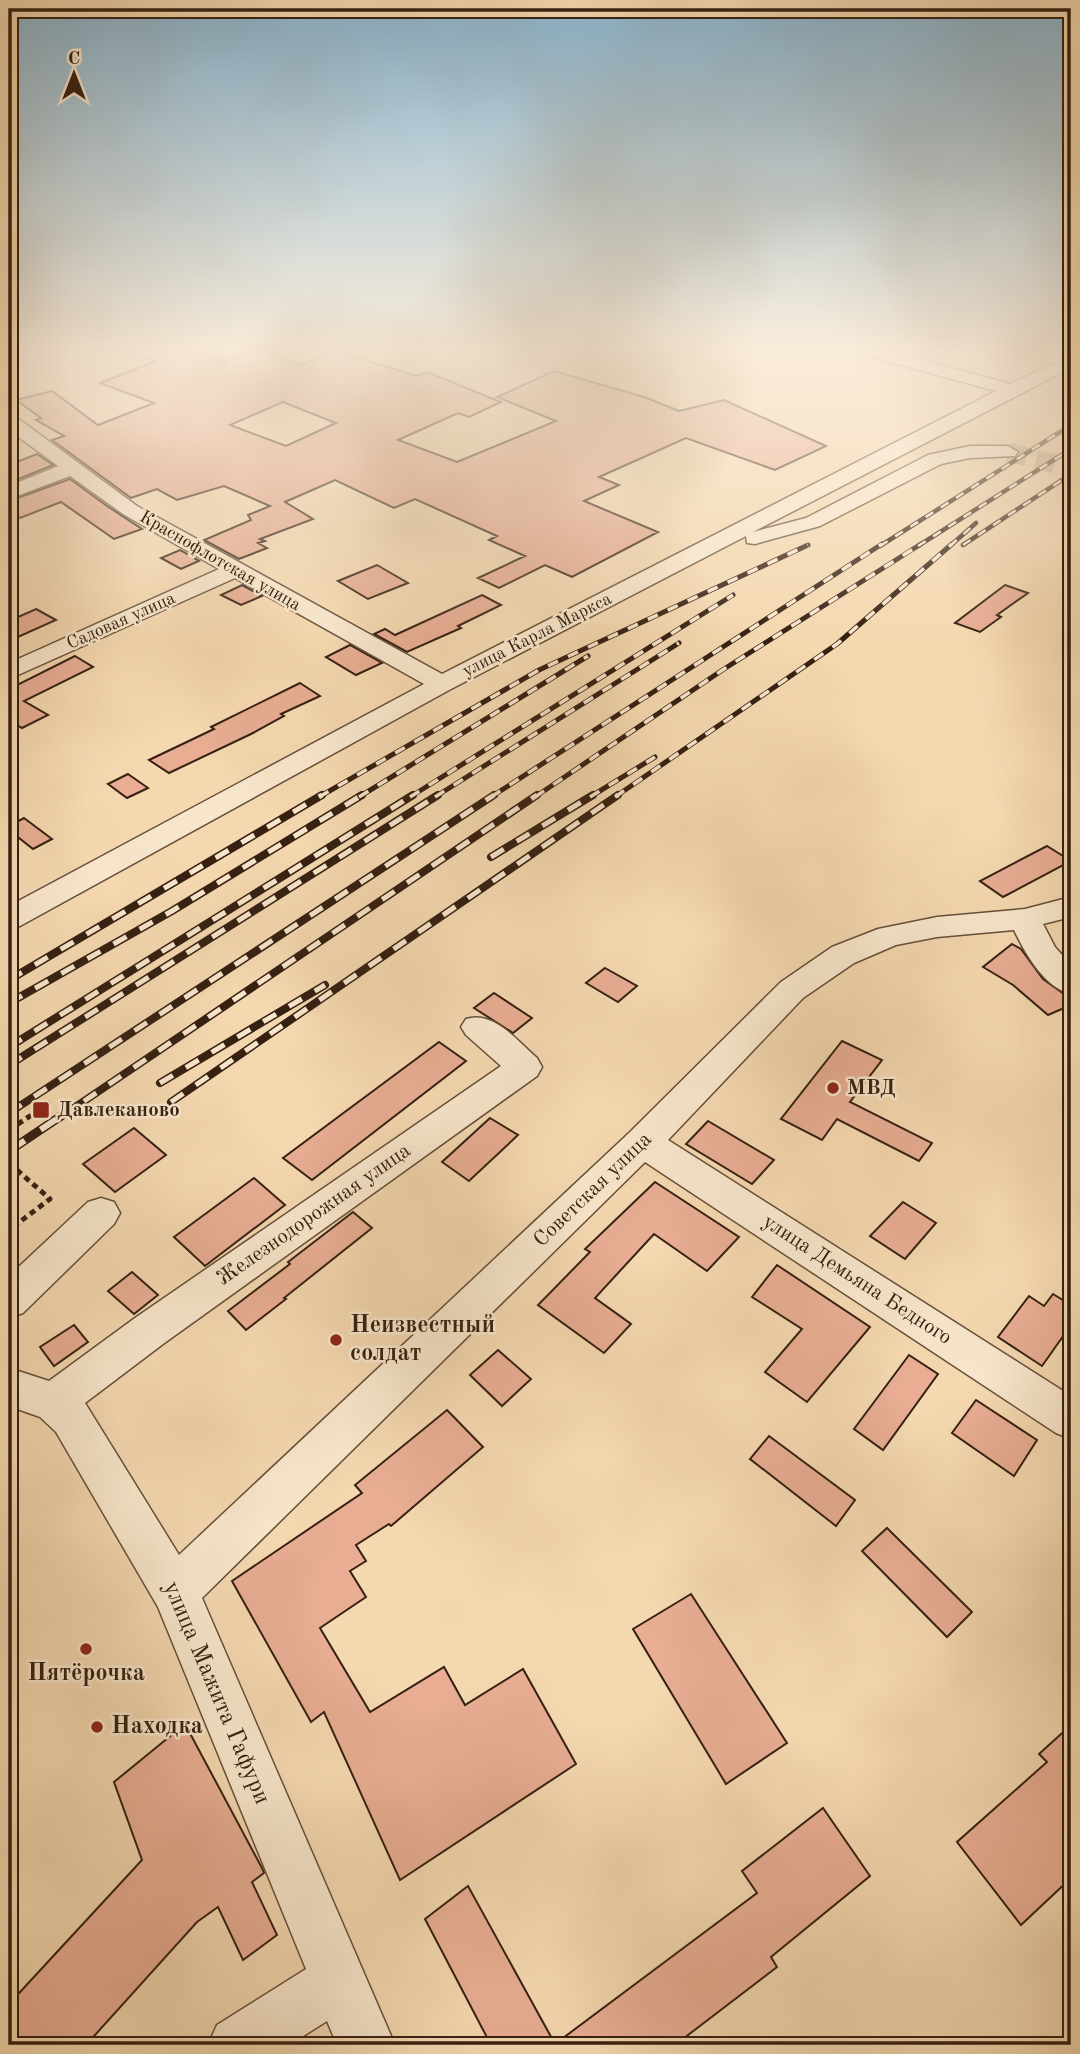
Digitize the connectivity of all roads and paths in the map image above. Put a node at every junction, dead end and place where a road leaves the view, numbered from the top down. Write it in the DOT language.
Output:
graph roads {
  1 [pos="41,445"];
  2 [pos="906,445"];
  3 [pos="995,445"];
  4 [pos="72,468"];
  5 [pos="9,492"];
  6 [pos="695,554"];
  7 [pos="234,570"];
  8 [pos="9,671"];
  9 [pos="442,684"];
  10 [pos="1071,907"];
  11 [pos="9,919"];
  12 [pos="1026,919"];
  13 [pos="1071,983"];
  14 [pos="478,1027"];
  15 [pos="50,1102"];
  16 [pos="9,1130"];
  17 [pos="643,1142"];
  18 [pos="9,1163"];
  19 [pos="101,1213"];
  20 [pos="9,1230"];
  21 [pos="9,1301"];
  22 [pos="9,1387"];
  23 [pos="54,1402"];
  24 [pos="1071,1419"];
  25 [pos="175,1591"];
  26 [pos="338,1981"];
  27 [pos="236,2045"];
  28 [pos="366,2045"];
  1 -- 4 [label="street, Краснофлотская улица"];
  2 -- 6 [label="street, улица Карла Маркса"];
  3 -- 6 [label="street"];
  4 -- 5 [label="street"];
  4 -- 7 [label="street, Краснофлотская улица"];
  6 -- 9 [label="street, улица Карла Маркса"];
  7 -- 8 [label="street, Садовая улица"];
  7 -- 9 [label="street, Краснофлотская улица"];
  9 -- 11 [label="street, улица Карла Маркса"];
  10 -- 12 [label="street, Советская улица"];
  12 -- 13 [label="street"];
  12 -- 17 [label="street, Советская улица"];
  14 -- 23 [label="street, Железнодорожная улица"];
  15 -- 16 [label="path"];
  17 -- 24 [label="street, улица Демьяна Бедного"];
  17 -- 25 [label="street, Советская улица"];
  18 -- 20 [label="path"];
  19 -- 21 [label="street"];
  22 -- 23 [label="street"];
  23 -- 25 [label="street, улица Мажита Гафури"];
  25 -- 26 [label="street, улица Мажита Гафури"];
  26 -- 27 [label="street"];
  26 -- 28 [label="street, улица Мажита Гафури"];
}
